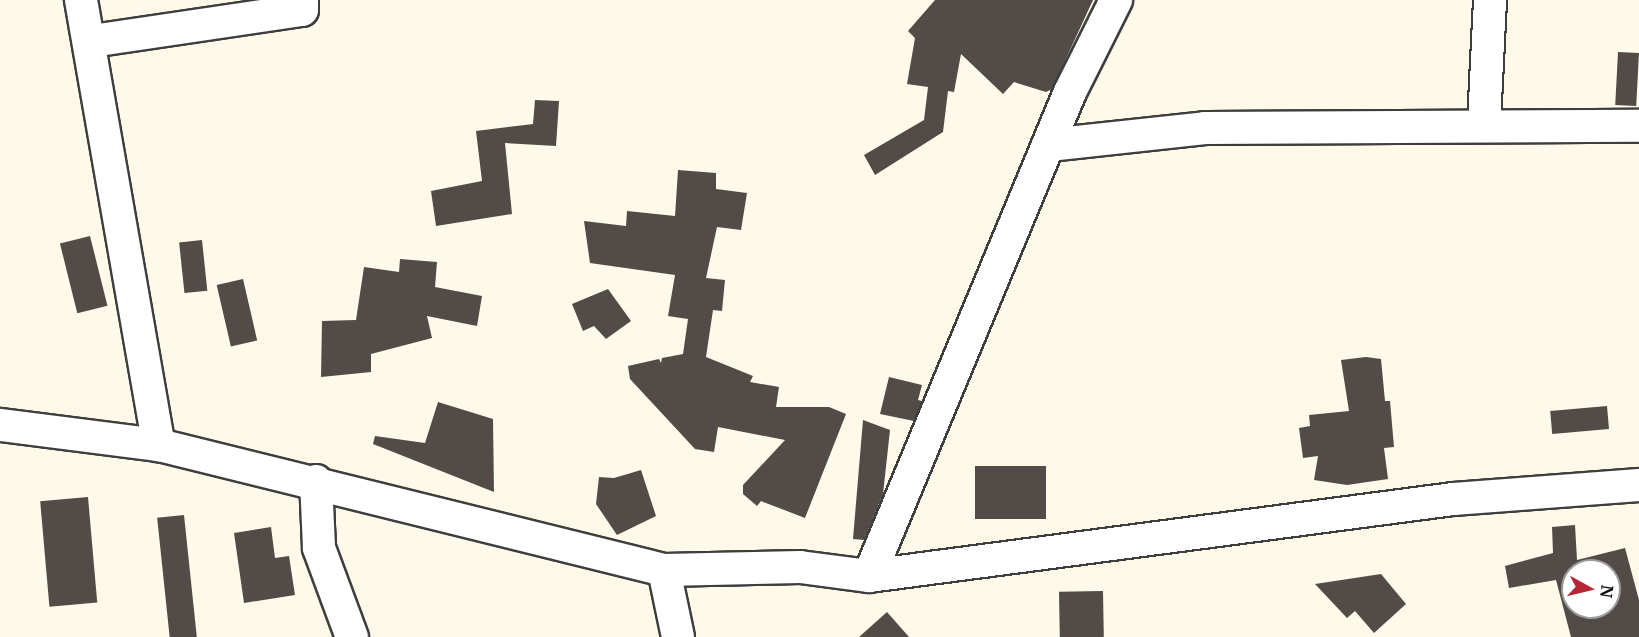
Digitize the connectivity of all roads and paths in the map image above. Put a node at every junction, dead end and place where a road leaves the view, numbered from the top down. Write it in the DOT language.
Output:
graph roads {
  1 [pos="81,0"];
  2 [pos="302,0"];
  3 [pos="1116,0"];
  4 [pos="1490,0"];
  5 [pos="92,41"];
  6 [pos="1485,123"];
  7 [pos="1639,126"];
  8 [pos="1049,145"];
  9 [pos="0,425"];
  10 [pos="159,445"];
  11 [pos="316,481"];
  12 [pos="1639,484"];
  13 [pos="664,570"];
  14 [pos="870,576"];
  15 [pos="352,637"];
  16 [pos="678,637"];
  1 -- 5 [label="street"];
  2 -- 5 [label="street"];
  3 -- 8 [label="street"];
  4 -- 6 [label="street"];
  5 -- 10 [label="street"];
  6 -- 7 [label="street"];
  6 -- 8 [label="street"];
  8 -- 14 [label="street"];
  9 -- 10 [label="street"];
  10 -- 11 [label="street"];
  11 -- 13 [label="street"];
  11 -- 15 [label="street"];
  12 -- 14 [label="street"];
  13 -- 14 [label="street"];
  13 -- 16 [label="street"];
}
